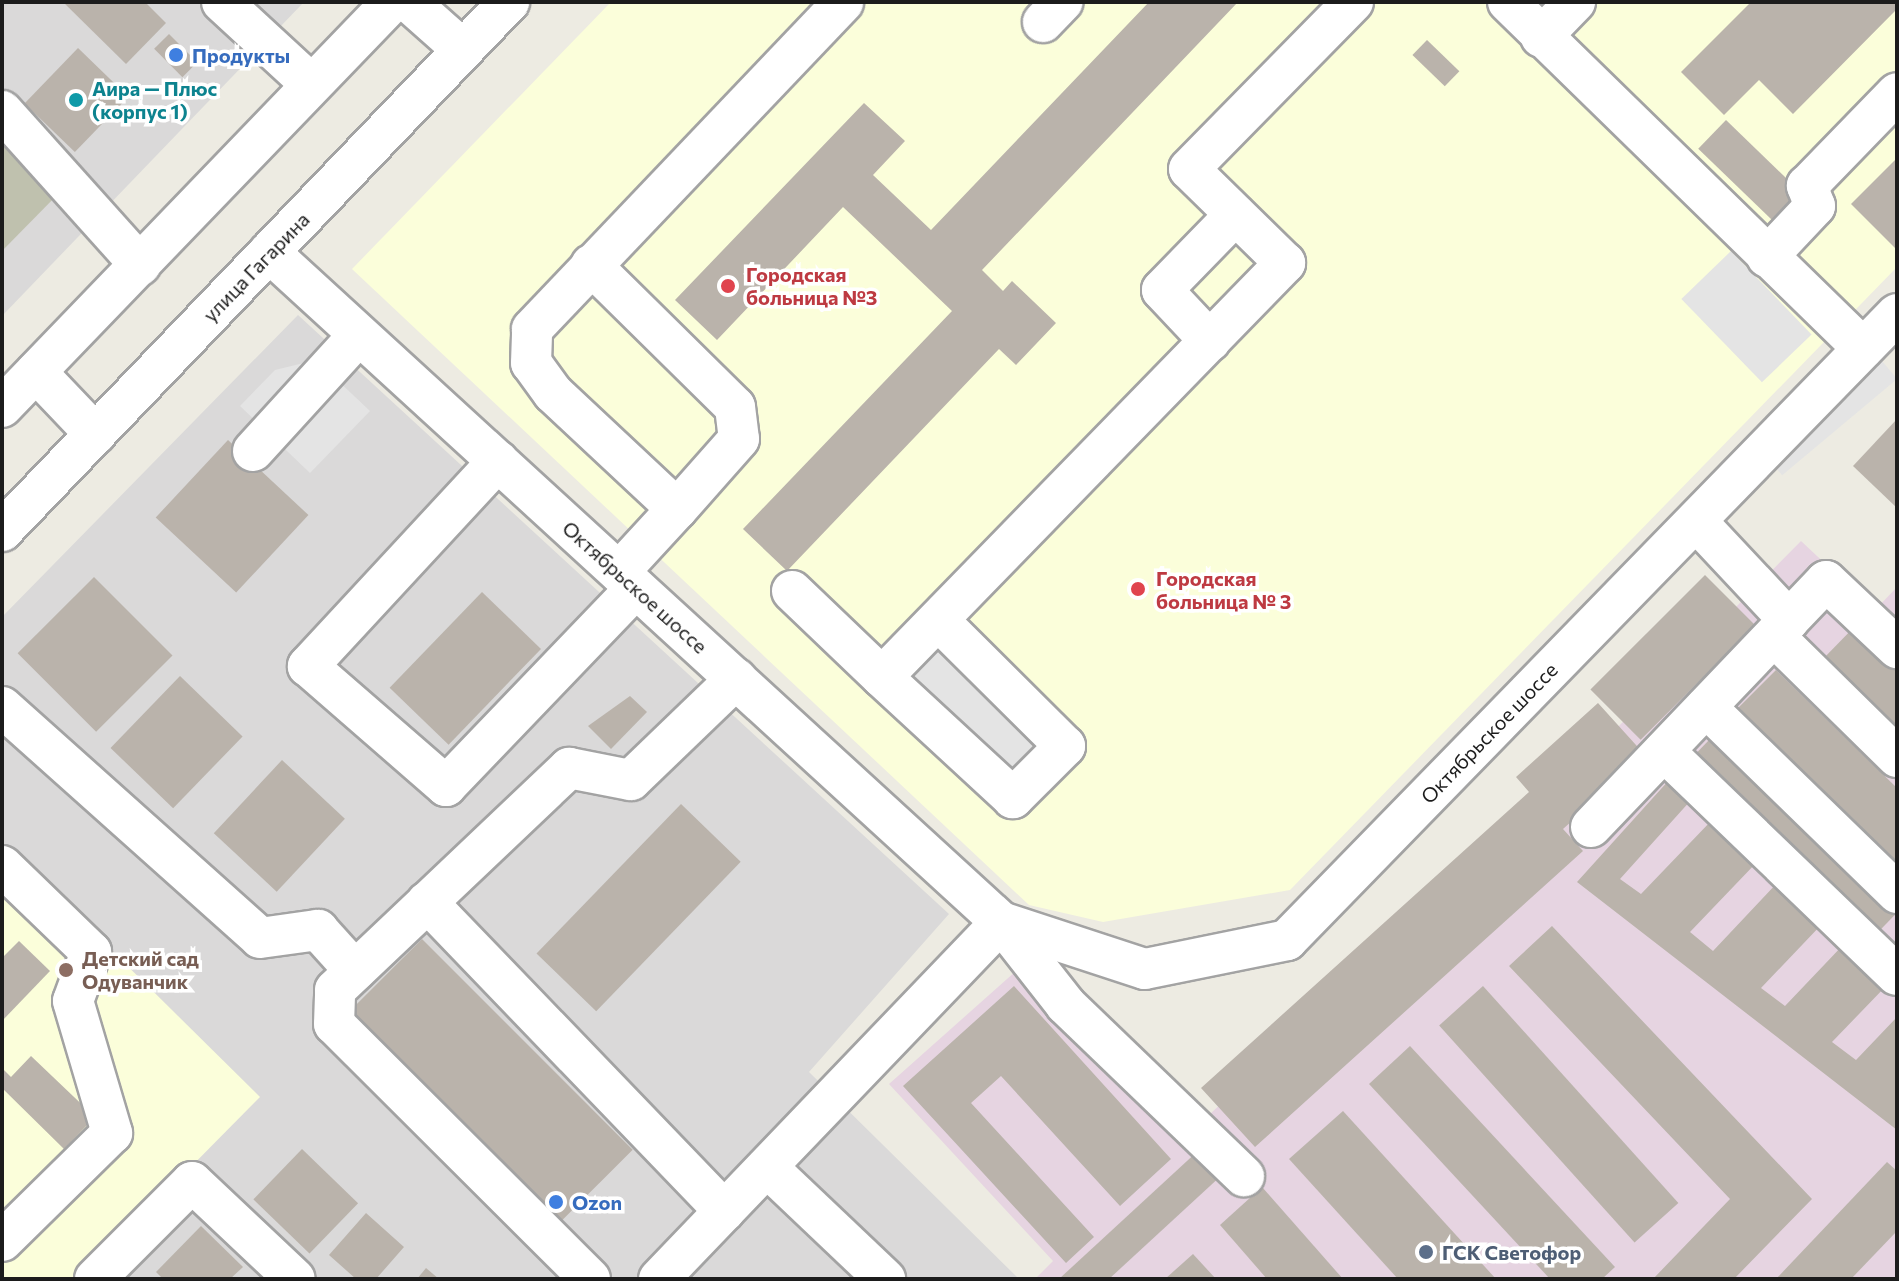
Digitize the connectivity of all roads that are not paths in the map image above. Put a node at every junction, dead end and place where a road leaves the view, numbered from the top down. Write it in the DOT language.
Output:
graph roads {
  1 [pos="222,2"];
  2 [pos="392,2"];
  3 [pos="409,2"];
  4 [pos="509,2"];
  5 [pos="843,2"];
  6 [pos="1353,2"];
  7 [pos="1508,2"];
  8 [pos="1575,2"];
  9 [pos="1541,37"];
  10 [pos="463,50"];
  11 [pos="311,84"];
  12 [pos="1897,93"];
  13 [pos="2,111"];
  14 [pos="1235,215"];
  15 [pos="269,252"];
  16 [pos="1767,257"];
  17 [pos="140,265"];
  18 [pos="591,265"];
  19 [pos="1897,314"];
  20 [pos="359,335"];
  21 [pos="1210,341"];
  22 [pos="1863,349"];
  23 [pos="36,372"];
  24 [pos="2,407"];
  25 [pos="95,434"];
  26 [pos="253,451"];
  27 [pos="498,461"];
  28 [pos="677,509"];
  29 [pos="1696,521"];
  30 [pos="2,531"];
  31 [pos="628,580"];
  32 [pos="792,591"];
  33 [pos="938,620"];
  34 [pos="1782,628"];
  35 [pos="1897,648"];
  36 [pos="882,677"];
  37 [pos="736,679"];
  38 [pos="2,707"];
  39 [pos="1706,707"];
  40 [pos="1664,751"];
  41 [pos="1897,757"];
  42 [pos="1591,827"];
  43 [pos="2,866"];
  44 [pos="1897,893"];
  45 [pos="427,902"];
  46 [pos="1001,922"];
  47 [pos="355,971"];
  48 [pos="1897,975"];
  49 [pos="767,1167"];
  50 [pos="1244,1176"];
  51 [pos="724,1211"];
  52 [pos="2,1241"];
  53 [pos="95,1279"];
  54 [pos="295,1279"];
  55 [pos="590,1279"];
  56 [pos="659,1279"];
  57 [pos="885,1279"];
  1 -- 11 [label="street"];
  2 -- 11 [label="street"];
  3 -- 10 [label="street"];
  4 -- 10 [label="street, улица Гагарина"];
  5 -- 18 [label="street"];
  6 -- 14 [label="street"];
  7 -- 9 [label="street"];
  8 -- 9 [label="street"];
  9 -- 16 [label="street"];
  10 -- 15 [label="street, улица Гагарина"];
  11 -- 17 [label="street"];
  12 -- 16 [label="street"];
  13 -- 17 [label="street"];
  14 -- 21 [label="street"];
  14 -- 21 [label="street"];
  15 -- 20 [label="street, Октябрьское шоссе"];
  15 -- 25 [label="street, улица Гагарина"];
  16 -- 22 [label="street"];
  17 -- 23 [label="street"];
  18 -- 28 [label="street"];
  18 -- 28 [label="street"];
  19 -- 22 [label="street, Октябрьское шоссе"];
  20 -- 26 [label="street"];
  20 -- 27 [label="street, Октябрьское шоссе"];
  21 -- 33 [label="street"];
  22 -- 29 [label="street, Октябрьское шоссе"];
  23 -- 24 [label="street"];
  23 -- 25 [label="street"];
  25 -- 30 [label="street, улица Гагарина"];
  27 -- 31 [label="street, Октябрьское шоссе"];
  27 -- 31 [label="street"];
  28 -- 31 [label="street"];
  29 -- 34 [label="street"];
  29 -- 46 [label="street, Октябрьское шоссе"];
  31 -- 37 [label="street, Октябрьское шоссе"];
  32 -- 36 [label="street"];
  33 -- 36 [label="street"];
  33 -- 36 [label="street"];
  34 -- 35 [label="street"];
  34 -- 39 [label="street"];
  34 -- 41 [label="street"];
  37 -- 45 [label="street"];
  37 -- 46 [label="street, Октябрьское шоссе"];
  38 -- 47 [label="street"];
  39 -- 40 [label="street"];
  39 -- 44 [label="street"];
  40 -- 42 [label="street"];
  40 -- 48 [label="street"];
  43 -- 52 [label="street"];
  45 -- 47 [label="street"];
  45 -- 51 [label="street"];
  46 -- 49 [label="street"];
  46 -- 50 [label="street"];
  47 -- 55 [label="street"];
  49 -- 51 [label="street"];
  49 -- 57 [label="street"];
  51 -- 56 [label="street"];
  53 -- 54 [label="street"];
}
